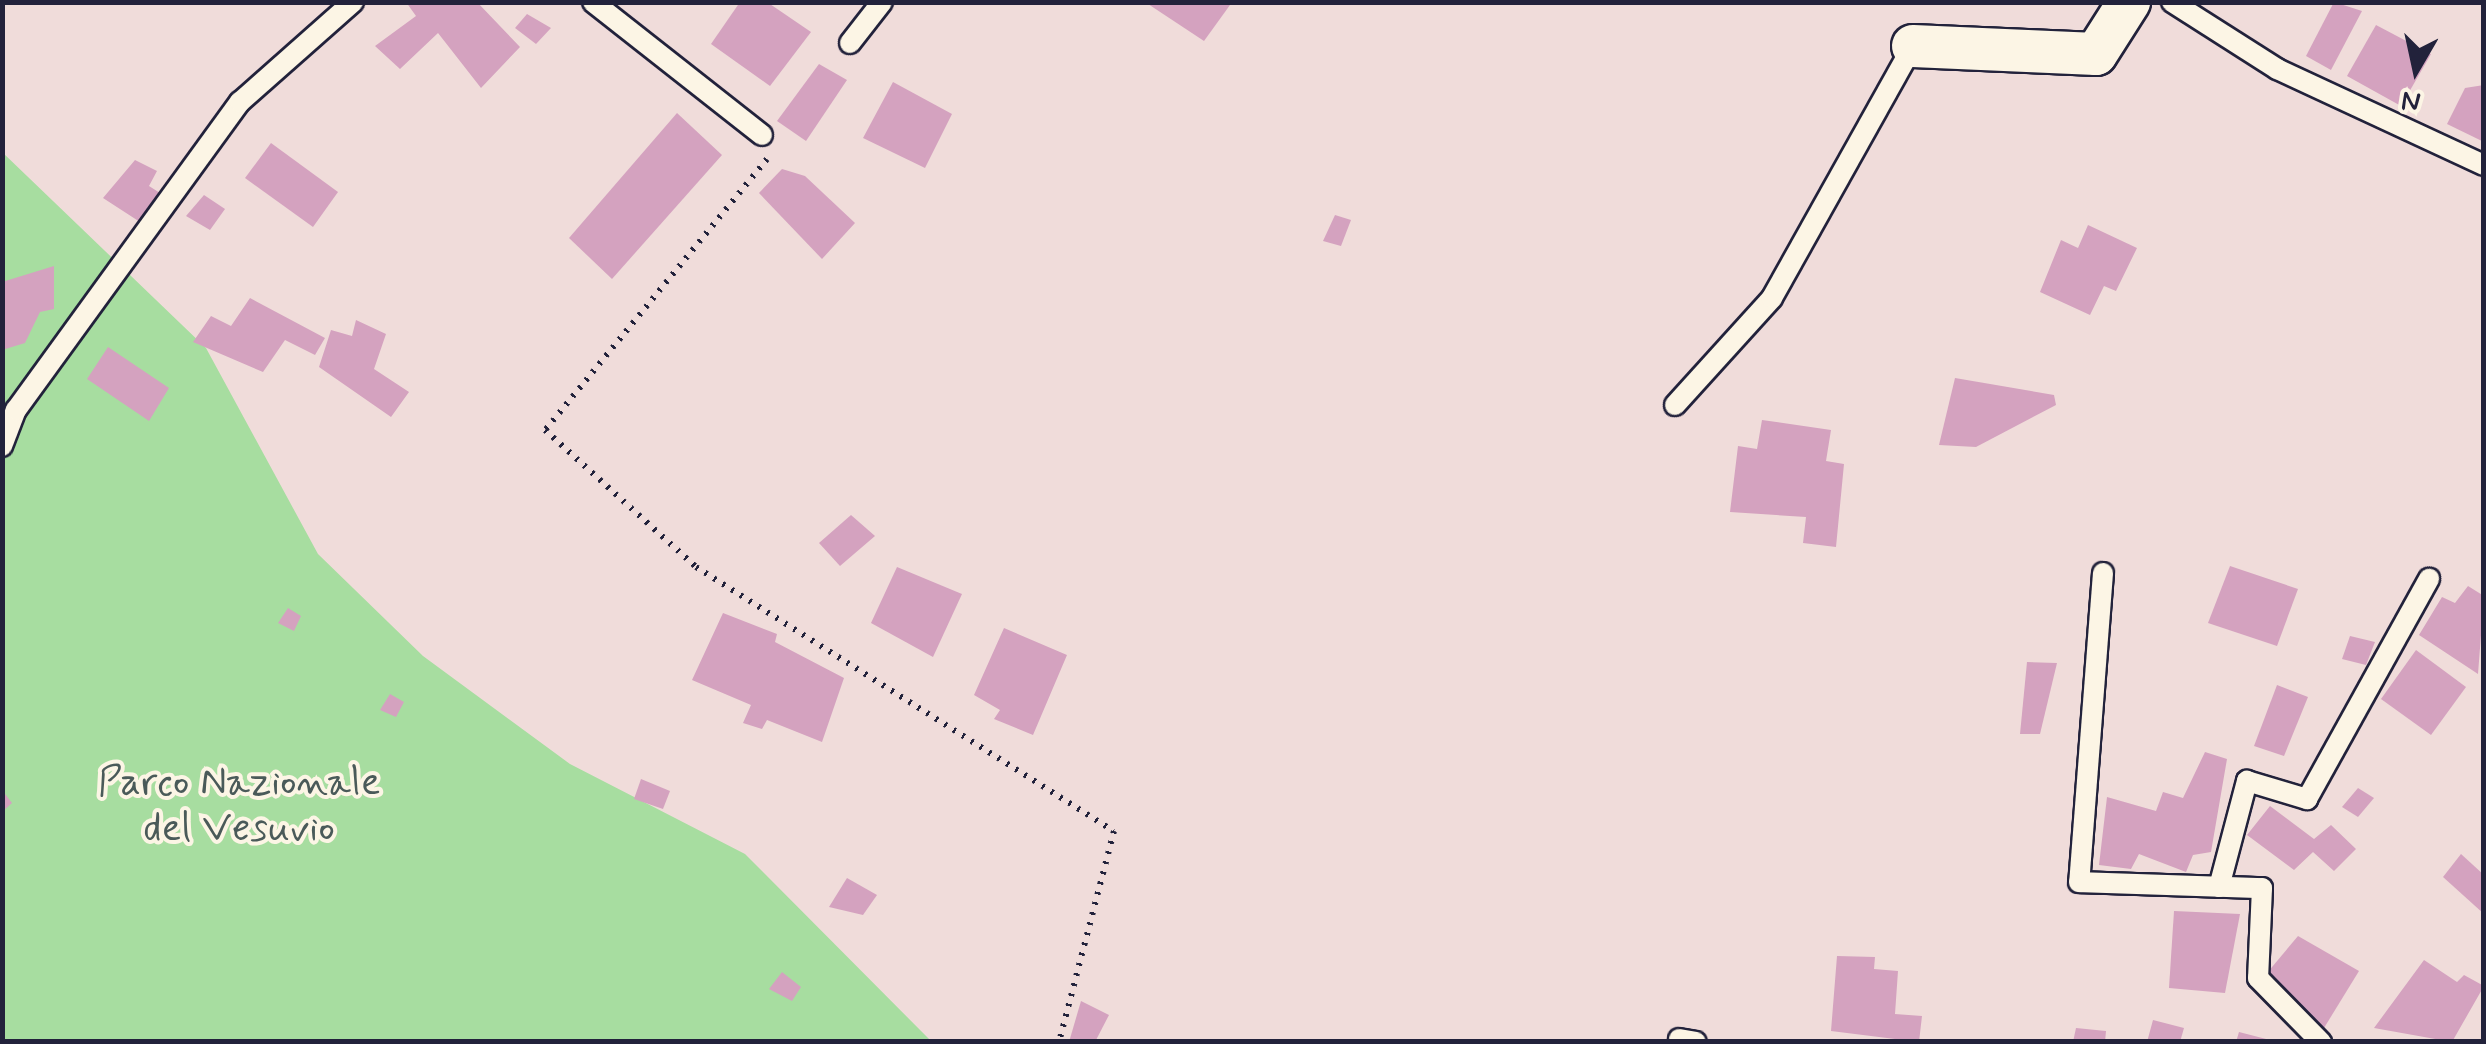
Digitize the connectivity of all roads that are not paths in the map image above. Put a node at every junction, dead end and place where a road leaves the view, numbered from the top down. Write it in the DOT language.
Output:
graph roads {
  1 [pos="354,2"];
  2 [pos="594,2"];
  3 [pos="882,2"];
  4 [pos="2129,2"];
  5 [pos="2172,2"];
  6 [pos="850,43"];
  7 [pos="1913,46"];
  8 [pos="762,134"];
  9 [pos="2484,165"];
  10 [pos="1675,405"];
  11 [pos="2,446"];
  12 [pos="2103,573"];
  13 [pos="2429,579"];
  14 [pos="2219,887"];
  15 [pos="2321,1042"];
  1 -- 11 [label="lane"];
  2 -- 8 [label="lane"];
  3 -- 6 [label="lane"];
  4 -- 7 [label="street"];
  5 -- 9 [label="lane"];
  7 -- 10 [label="lane"];
  12 -- 14 [label="lane"];
  13 -- 14 [label="lane"];
  14 -- 15 [label="lane"];
}
